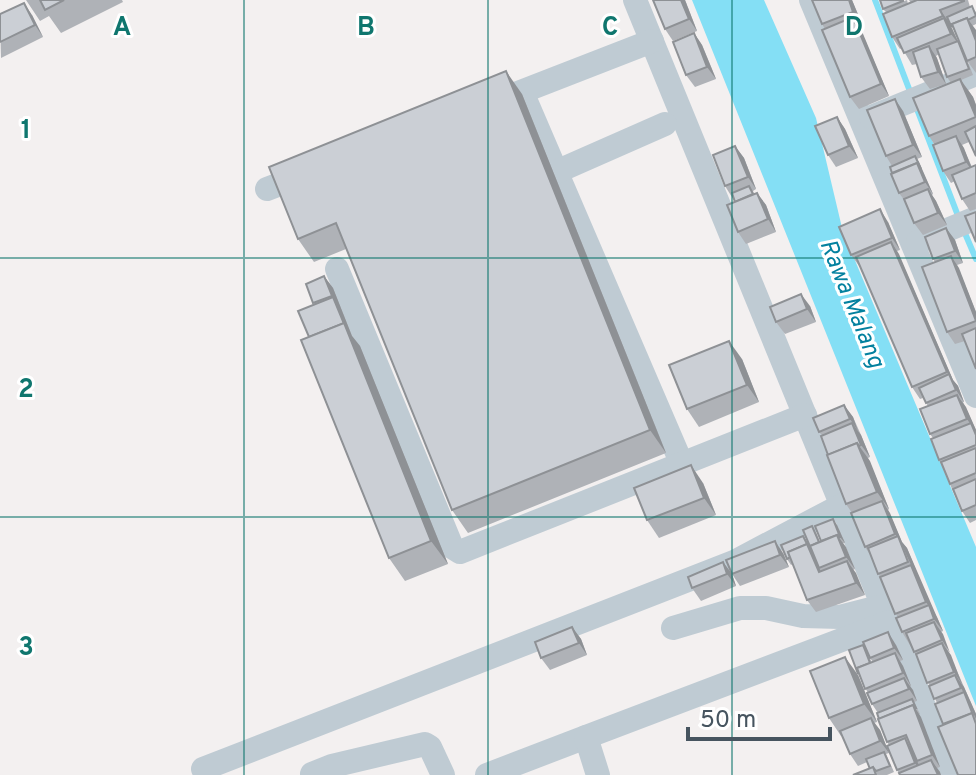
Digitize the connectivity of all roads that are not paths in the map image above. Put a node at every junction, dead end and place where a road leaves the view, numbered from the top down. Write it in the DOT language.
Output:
graph roads {
  1 [pos="635,0"];
  2 [pos="811,0"];
  3 [pos="652,41"];
  4 [pos="976,74"];
  5 [pos="522,92"];
  6 [pos="465,114"];
  7 [pos="870,117"];
  8 [pos="665,124"];
  9 [pos="324,167"];
  10 [pos="556,172"];
  11 [pos="267,189"];
  12 [pos="976,218"];
  13 [pos="923,240"];
  14 [pos="337,269"];
  15 [pos="976,396"];
  16 [pos="805,415"];
  17 [pos="681,462"];
  18 [pos="842,505"];
  19 [pos="886,614"];
  20 [pos="673,628"];
  21 [pos="586,737"];
  22 [pos="203,769"];
  23 [pos="312,774"];
  24 [pos="443,775"];
  25 [pos="487,775"];
  26 [pos="598,775"];
  27 [pos="952,775"];
  1 -- 3 [label="street"];
  2 -- 7 [label="street"];
  3 -- 5 [label="street"];
  3 -- 16 [label="street"];
  4 -- 7 [label="street"];
  5 -- 6 [label="street"];
  5 -- 10 [label="street"];
  7 -- 13 [label="street"];
  8 -- 10 [label="street"];
  9 -- 11 [label="street"];
  10 -- 17 [label="street"];
  12 -- 13 [label="street"];
  13 -- 15 [label="street"];
  14 -- 17 [label="street"];
  16 -- 17 [label="street"];
  16 -- 18 [label="street"];
  18 -- 19 [label="street"];
  18 -- 22 [label="street"];
  19 -- 20 [label="street"];
  19 -- 21 [label="street"];
  19 -- 27 [label="street"];
  21 -- 25 [label="street"];
  21 -- 26 [label="street"];
  23 -- 24 [label="street"];
}
